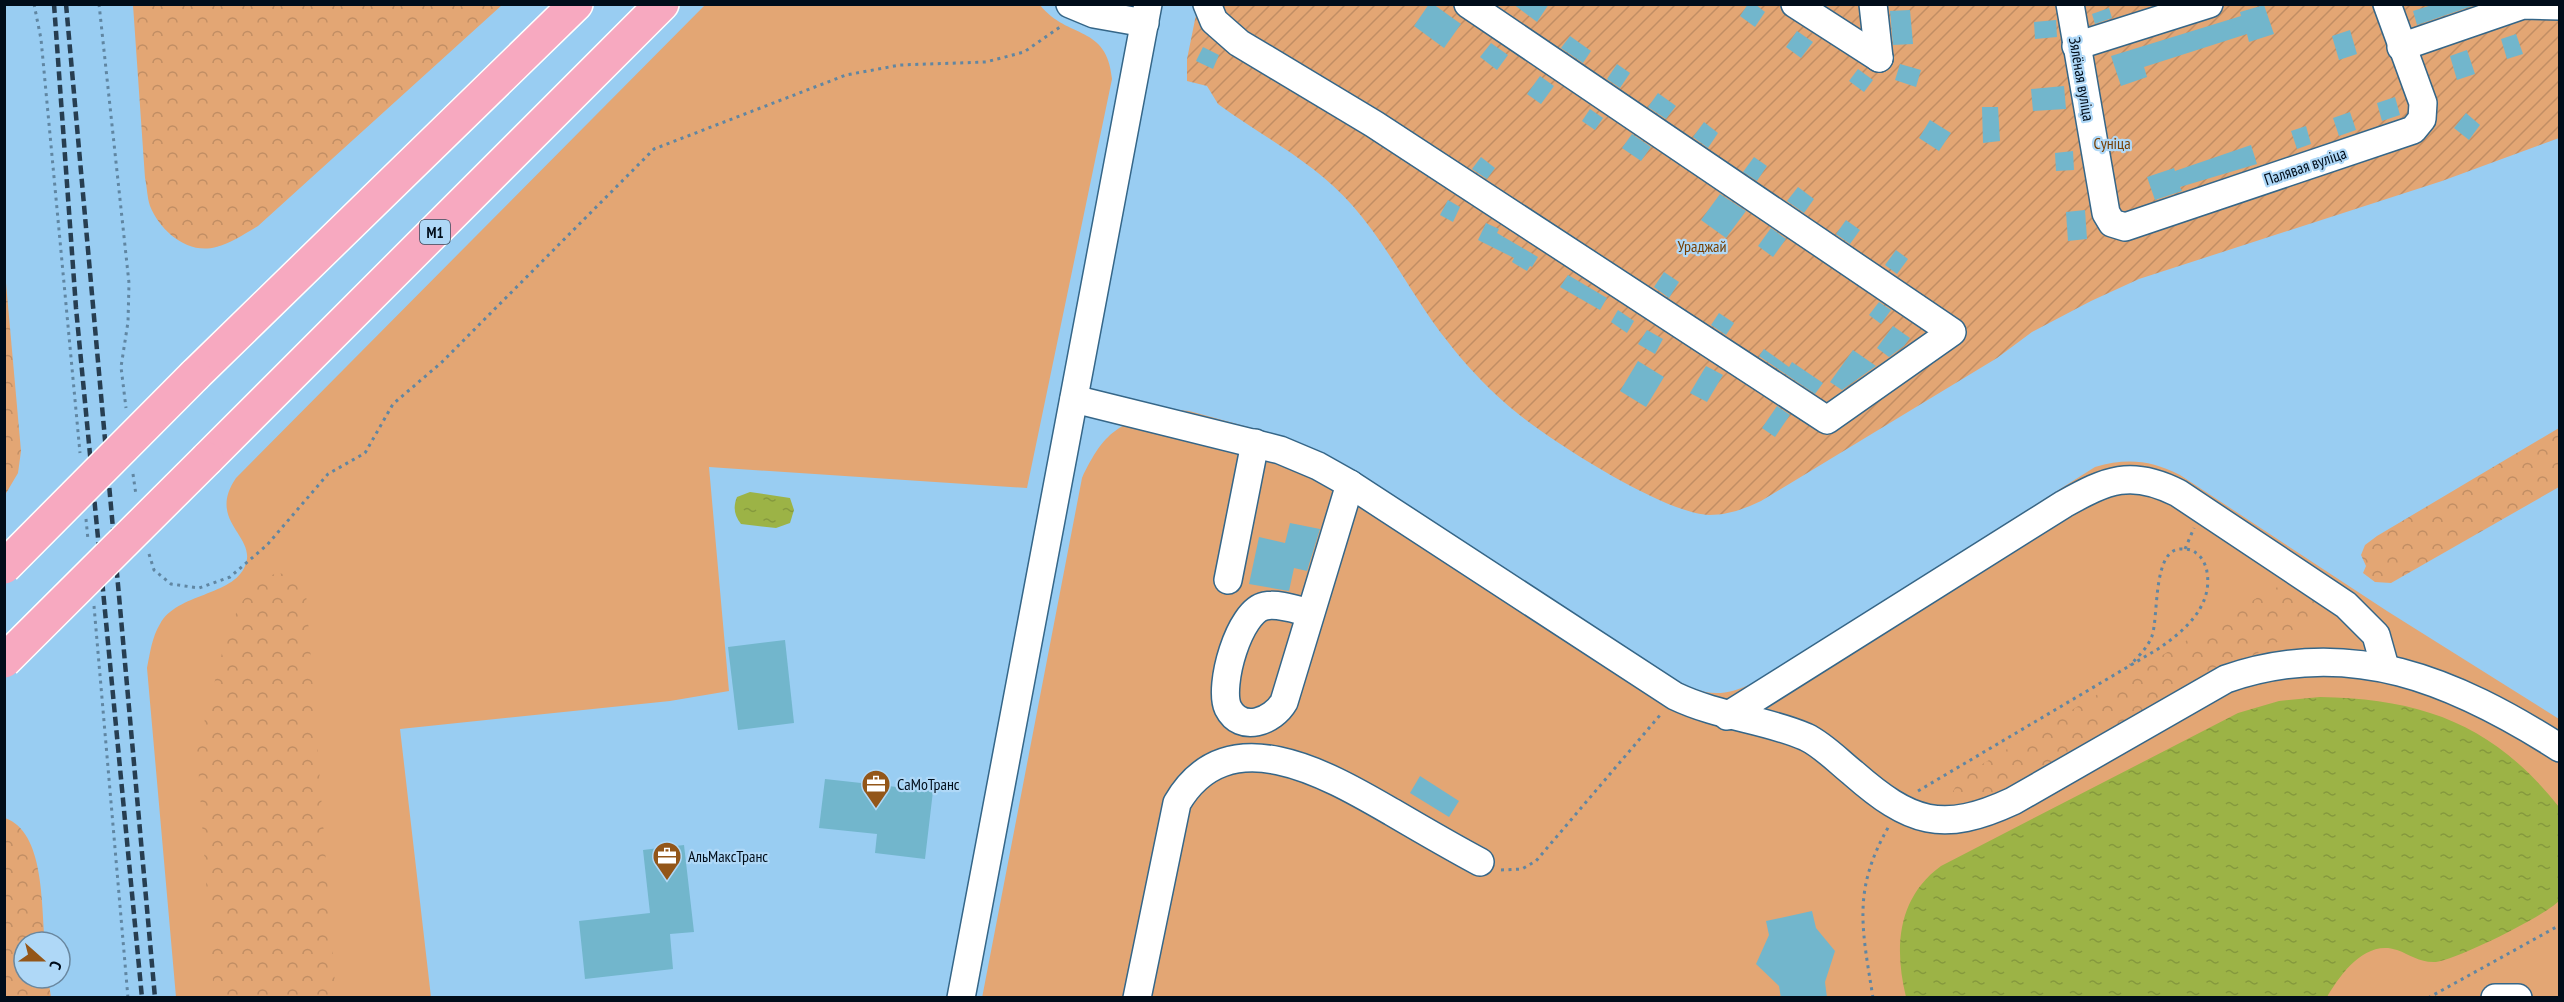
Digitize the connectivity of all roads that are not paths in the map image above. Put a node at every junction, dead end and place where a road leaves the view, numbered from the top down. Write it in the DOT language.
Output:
graph roads {
  1 [pos="576,4"];
  2 [pos="662,4"];
  3 [pos="1207,4"];
  4 [pos="1468,4"];
  5 [pos="1795,4"];
  6 [pos="1873,4"];
  7 [pos="2070,4"];
  8 [pos="2209,4"];
  9 [pos="2387,4"];
  10 [pos="2559,6"];
  11 [pos="1074,7"];
  12 [pos="1147,14"];
  13 [pos="2076,46"];
  14 [pos="2401,47"];
  15 [pos="2112,222"];
  16 [pos="1074,399"];
  17 [pos="1255,443"];
  18 [pos="1350,484"];
  19 [pos="4,567"];
  20 [pos="1228,580"];
  21 [pos="1311,612"];
  22 [pos="4,661"];
  23 [pos="2385,667"];
  24 [pos="1727,716"];
  25 [pos="2559,748"];
  26 [pos="1480,862"];
  27 [pos="961,998"];
  28 [pos="1137,998"];
  29 [pos="2495,998"];
  30 [pos="2518,998"];
  1 -- 19 [label="highway, bridge"];
  2 -- 22 [label="highway, М1, bridge"];
  3 -- 4 [label="street"];
  5 -- 6 [label="street"];
  7 -- 13 [label="street, Зялёная вуліца"];
  8 -- 13 [label="street"];
  9 -- 14 [label="street"];
  10 -- 14 [label="street"];
  11 -- 12 [label="street"];
  12 -- 16 [label="street"];
  13 -- 15 [label="street, Зялёная вуліца"];
  14 -- 15 [label="street, Палявая вуліца"];
  16 -- 17 [label="street"];
  16 -- 27 [label="street"];
  17 -- 18 [label="street"];
  17 -- 20 [label="street"];
  18 -- 21 [label="street"];
  18 -- 24 [label="street"];
  23 -- 24 [label="street"];
  23 -- 24 [label="street"];
  23 -- 25 [label="street"];
  26 -- 28 [label="street"];
  29 -- 30 [label="street"];
}
